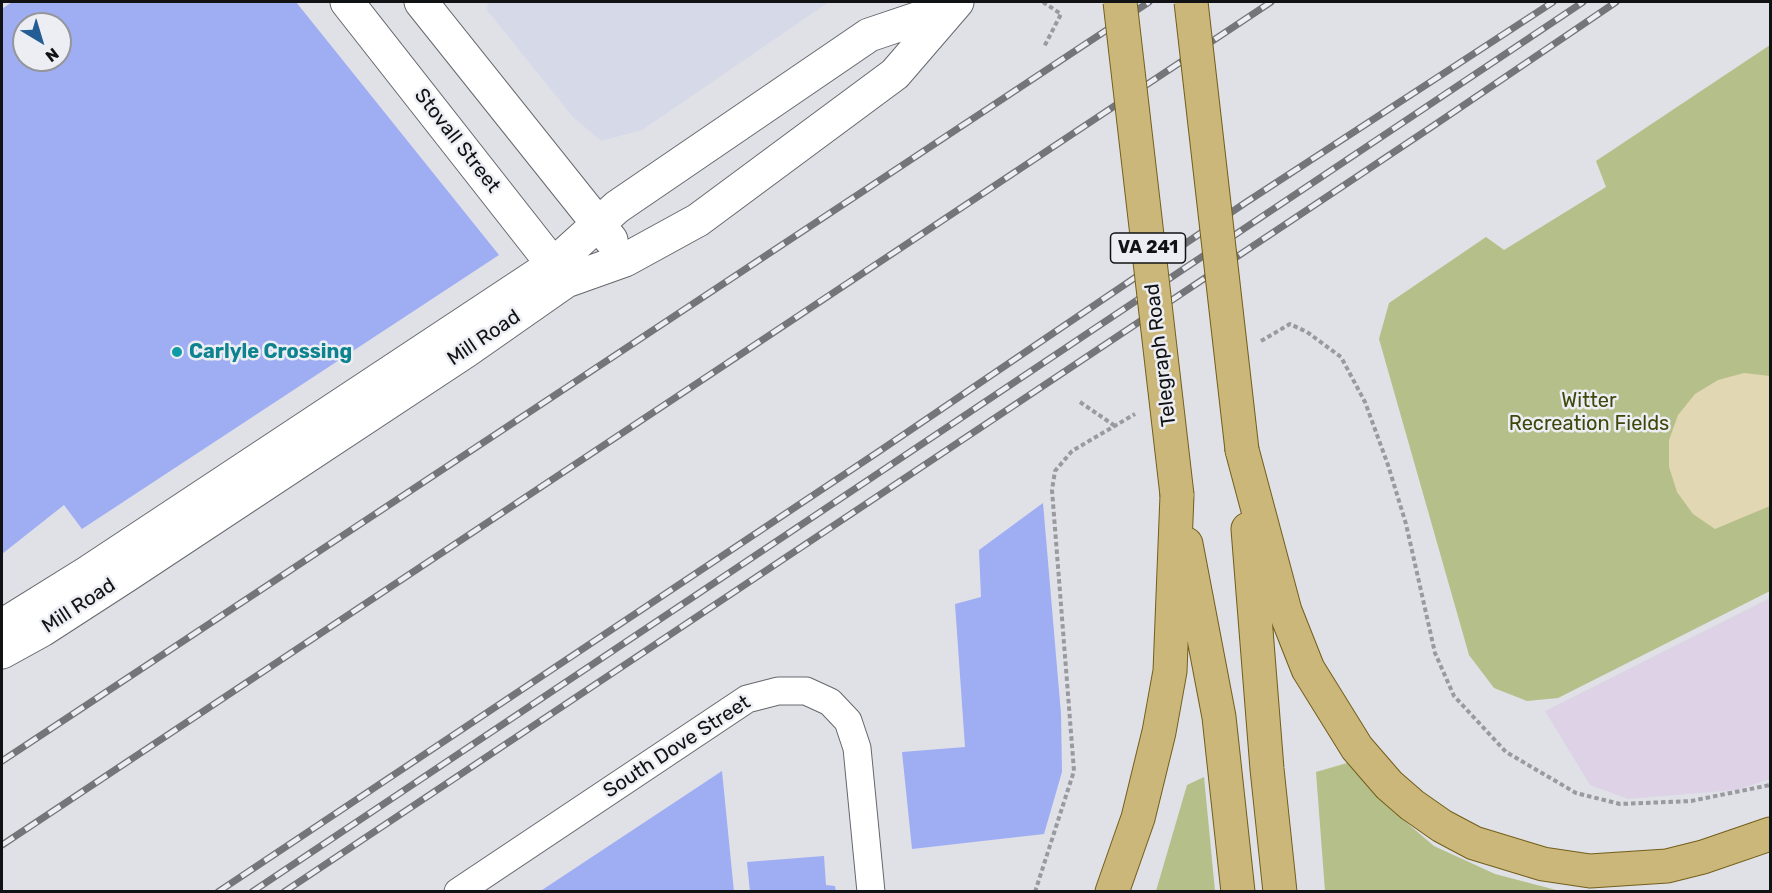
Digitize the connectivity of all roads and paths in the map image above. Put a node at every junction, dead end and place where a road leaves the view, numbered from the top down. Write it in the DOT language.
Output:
graph roads {
  1 [pos="347,2"];
  2 [pos="421,2"];
  3 [pos="1042,2"];
  4 [pos="1120,2"];
  5 [pos="1191,2"];
  6 [pos="953,5"];
  7 [pos="1044,47"];
  8 [pos="598,223"];
  9 [pos="625,260"];
  10 [pos="560,272"];
  11 [pos="1259,342"];
  12 [pos="1080,402"];
  13 [pos="1145,408"];
  14 [pos="1114,426"];
  15 [pos="1242,450"];
  16 [pos="1177,495"];
  17 [pos="2,626"];
  18 [pos="2,652"];
  19 [pos="1770,785"];
  20 [pos="1770,834"];
  21 [pos="458,891"];
  22 [pos="871,891"];
  23 [pos="1035,891"];
  24 [pos="1112,891"];
  25 [pos="1238,891"];
  26 [pos="1280,891"];
  1 -- 10 [label="street, Stovall Street"];
  2 -- 8 [label="street"];
  3 -- 7 [label="path"];
  4 -- 16 [label="main road, Telegraph Road / VA 241, bridge"];
  5 -- 15 [label="main road, bridge"];
  6 -- 8 [label="street, Mill Road"];
  6 -- 9 [label="street, Mill Road"];
  8 -- 9 [label="street"];
  8 -- 10 [label="street, Mill Road"];
  9 -- 10 [label="street, Mill Road"];
  10 -- 17 [label="street, Mill Road"];
  10 -- 18 [label="street, Mill Road"];
  11 -- 19 [label="path"];
  12 -- 14 [label="path"];
  13 -- 14 [label="path"];
  14 -- 23 [label="path"];
  15 -- 20 [label="main road"];
  15 -- 26 [label="main road"];
  16 -- 24 [label="main road"];
  16 -- 25 [label="main road"];
  21 -- 22 [label="street, South Dove Street"];
}
